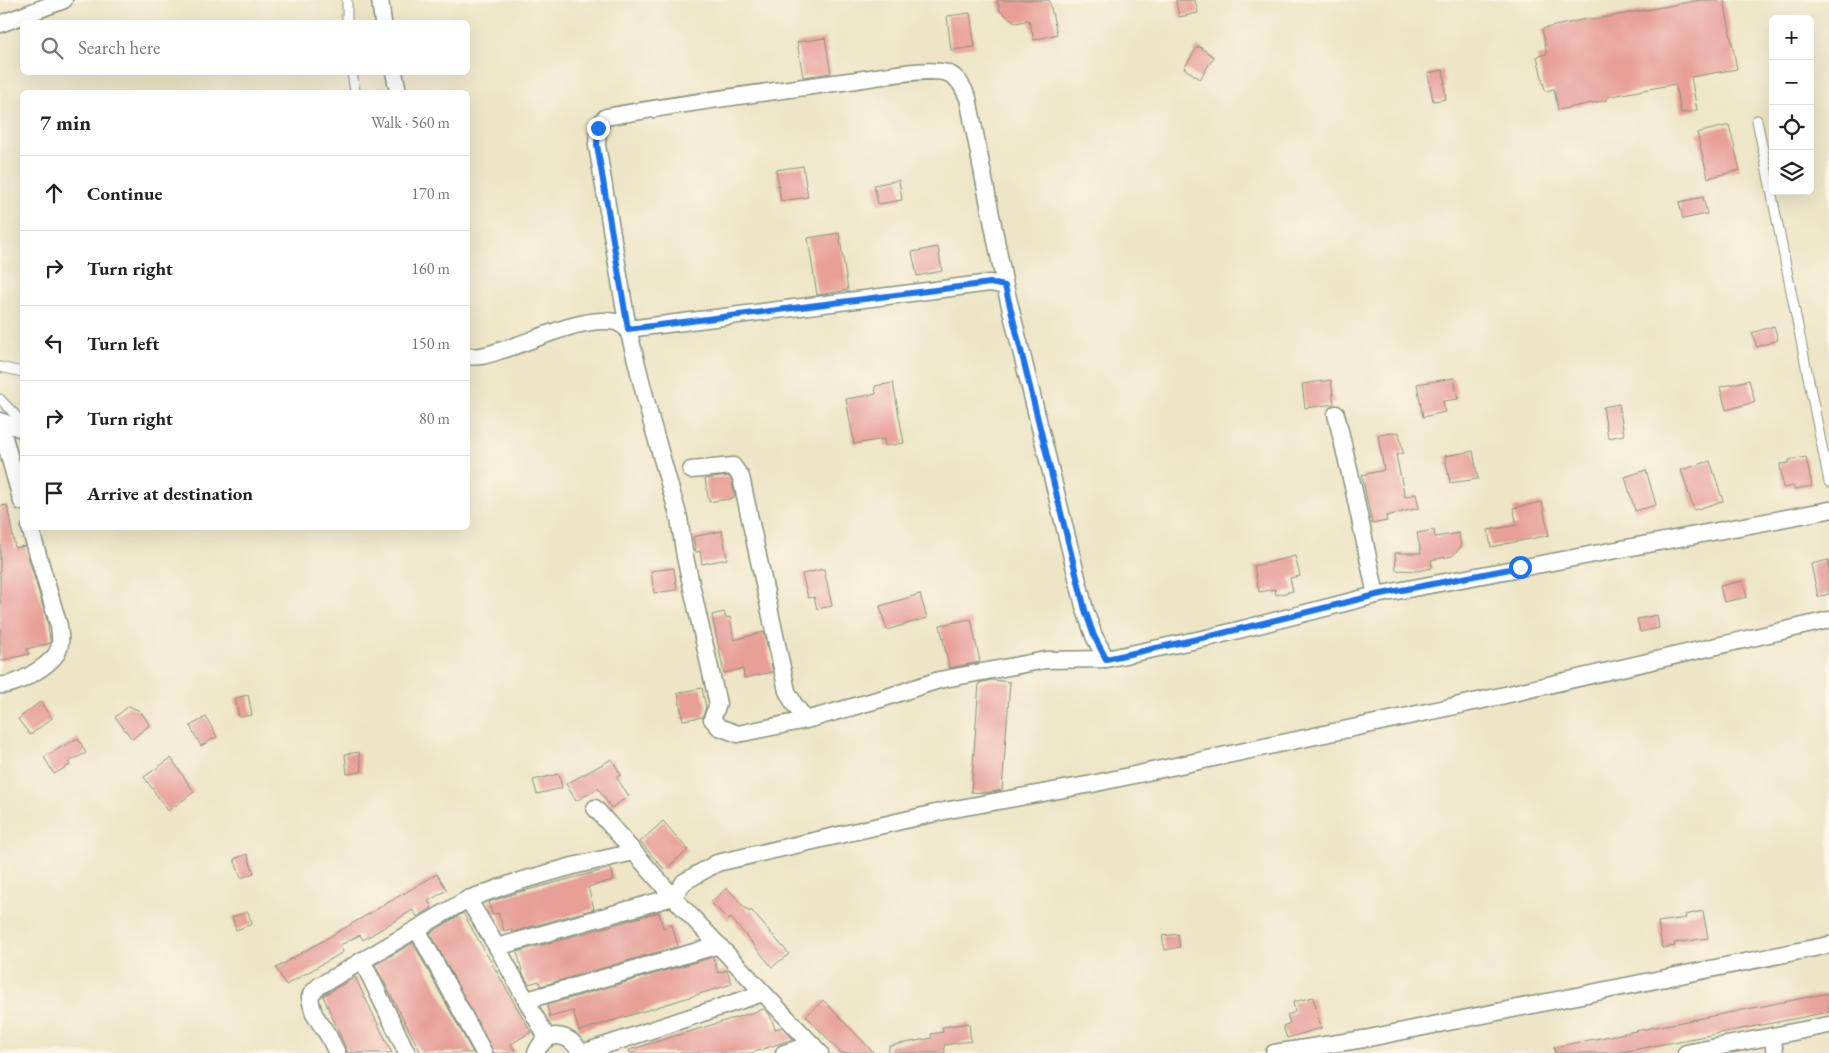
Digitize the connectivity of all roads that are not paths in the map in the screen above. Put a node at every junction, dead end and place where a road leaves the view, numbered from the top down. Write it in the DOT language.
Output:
graph roads {
  1 [pos="64,0"];
  2 [pos="347,0"];
  3 [pos="380,0"];
  4 [pos="347,20"];
  5 [pos="383,20"];
  6 [pos="0,24"];
  7 [pos="352,75"];
  8 [pos="395,75"];
  9 [pos="355,90"];
  10 [pos="398,90"];
  11 [pos="1757,120"];
  12 [pos="1005,286"];
  13 [pos="628,329"];
  14 [pos="470,356"];
  15 [pos="0,367"];
  16 [pos="20,372"];
  17 [pos="0,399"];
  18 [pos="1336,414"];
  19 [pos="20,420"];
  20 [pos="0,422"];
  21 [pos="20,428"];
  22 [pos="691,470"];
  23 [pos="1829,482"];
  24 [pos="20,495"];
  25 [pos="1829,510"];
  26 [pos="31,530"];
  27 [pos="1376,595"];
  28 [pos="1829,620"];
  29 [pos="1106,659"];
  30 [pos="0,685"];
  31 [pos="806,720"];
  32 [pos="595,808"];
  33 [pos="634,852"];
  34 [pos="673,897"];
  35 [pos="468,899"];
  36 [pos="416,929"];
  37 [pos="1829,945"];
  38 [pos="498,946"];
  39 [pos="719,946"];
  40 [pos="362,960"];
  41 [pos="764,993"];
  42 [pos="527,1000"];
  43 [pos="1829,1025"];
  44 [pos="1772,1036"];
  45 [pos="547,1038"];
  46 [pos="816,1048"];
  47 [pos="337,1053"];
  48 [pos="407,1053"];
  49 [pos="484,1053"];
  50 [pos="536,1053"];
  51 [pos="581,1053"];
  52 [pos="784,1053"];
  53 [pos="1274,1053"];
  54 [pos="1686,1053"];
  55 [pos="1775,1053"];
  1 -- 6 [label="street"];
  2 -- 4 [label="lane"];
  3 -- 5 [label="street"];
  7 -- 9 [label="lane"];
  8 -- 10 [label="street"];
  11 -- 23 [label="lane"];
  12 -- 13 [label="street"];
  12 -- 13 [label="street"];
  12 -- 29 [label="street"];
  13 -- 14 [label="street"];
  13 -- 31 [label="street"];
  15 -- 16 [label="lane"];
  17 -- 19 [label="lane"];
  18 -- 27 [label="street"];
  20 -- 21 [label="street"];
  20 -- 24 [label="street"];
  22 -- 31 [label="street"];
  25 -- 27 [label="street"];
  26 -- 30 [label="street"];
  27 -- 29 [label="street"];
  28 -- 34 [label="street"];
  29 -- 31 [label="street"];
  32 -- 33 [label="street"];
  33 -- 34 [label="street"];
  33 -- 35 [label="street"];
  34 -- 38 [label="street"];
  34 -- 39 [label="street"];
  35 -- 36 [label="street"];
  35 -- 38 [label="street"];
  36 -- 40 [label="street"];
  36 -- 49 [label="street"];
  37 -- 53 [label="street"];
  38 -- 42 [label="street"];
  39 -- 41 [label="street"];
  39 -- 42 [label="street"];
  40 -- 47 [label="street"];
  40 -- 48 [label="street"];
  41 -- 46 [label="street"];
  41 -- 51 [label="street"];
  42 -- 45 [label="street"];
  43 -- 44 [label="street"];
  44 -- 54 [label="street"];
  44 -- 55 [label="street"];
  45 -- 50 [label="street"];
  45 -- 51 [label="street"];
  46 -- 52 [label="street"];
}
